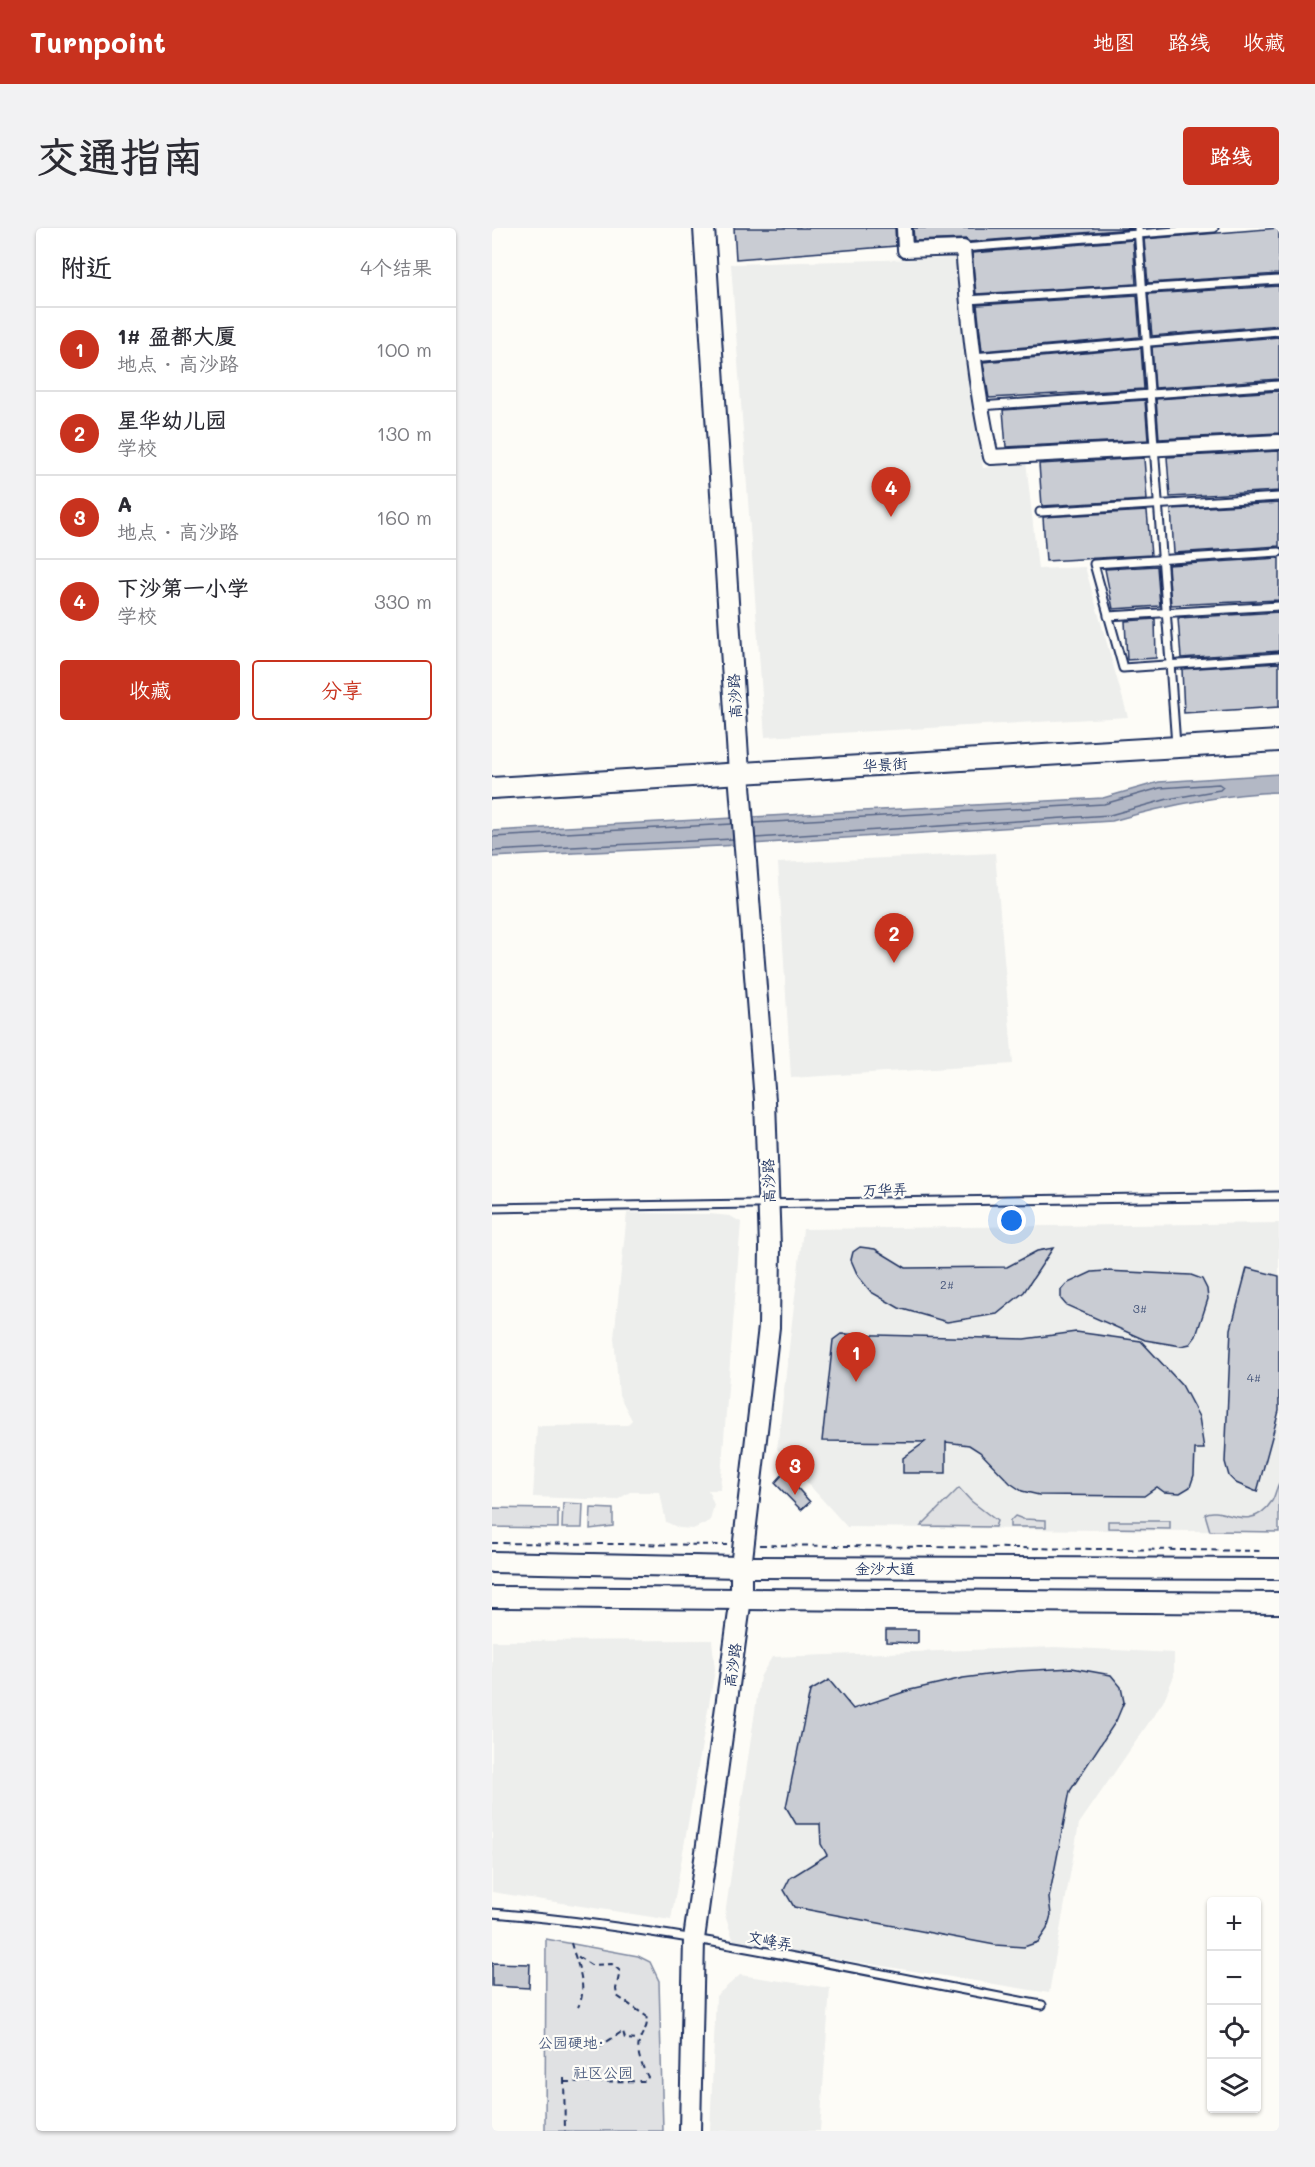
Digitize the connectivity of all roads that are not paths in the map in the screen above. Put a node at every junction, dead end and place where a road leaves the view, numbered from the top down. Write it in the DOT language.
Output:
graph roads {
  1 [pos="704,228"];
  2 [pos="904,228"];
  3 [pos="1214,228"];
  4 [pos="1138,231"];
  5 [pos="963,248"];
  6 [pos="1279,280"];
  7 [pos="1143,289"];
  8 [pos="967,300"];
  9 [pos="1279,331"];
  10 [pos="1146,340"];
  11 [pos="973,357"];
  12 [pos="1279,385"];
  13 [pos="1150,394"];
  14 [pos="980,406"];
  15 [pos="1279,442"];
  16 [pos="1154,450"];
  17 [pos="1279,498"];
  18 [pos="1158,504"];
  19 [pos="1040,513"];
  20 [pos="1279,552"];
  21 [pos="1162,559"];
  22 [pos="1279,606"];
  23 [pos="1166,613"];
  24 [pos="1108,616"];
  25 [pos="1279,657"];
  26 [pos="1170,664"];
  27 [pos="1279,741"];
  28 [pos="1176,747"];
  29 [pos="739,773"];
  30 [pos="492,788"];
  31 [pos="1279,1196"];
  32 [pos="769,1205"];
  33 [pos="492,1208"];
  34 [pos="492,1562"];
  35 [pos="741,1567"];
  36 [pos="1279,1569"];
  37 [pos="492,1597"];
  38 [pos="741,1598"];
  39 [pos="1279,1602"];
  40 [pos="492,1913"];
  41 [pos="694,1939"];
  42 [pos="1042,2005"];
  43 [pos="690,2131"];
  1 -- 29 [label="street, 高沙路"];
  2 -- 5 [label="street"];
  3 -- 4 [label="lane"];
  4 -- 5 [label="lane"];
  4 -- 7 [label="lane"];
  5 -- 8 [label="street"];
  6 -- 7 [label="lane"];
  7 -- 8 [label="lane"];
  7 -- 10 [label="lane"];
  8 -- 11 [label="street"];
  9 -- 10 [label="lane"];
  10 -- 11 [label="lane"];
  10 -- 13 [label="lane"];
  11 -- 14 [label="street"];
  12 -- 13 [label="lane"];
  13 -- 14 [label="lane"];
  13 -- 16 [label="lane"];
  14 -- 16 [label="street"];
  15 -- 16 [label="street"];
  16 -- 18 [label="lane"];
  17 -- 18 [label="lane"];
  18 -- 19 [label="lane"];
  18 -- 21 [label="lane"];
  20 -- 21 [label="lane"];
  21 -- 23 [label="lane"];
  21 -- 24 [label="lane"];
  22 -- 23 [label="lane"];
  23 -- 24 [label="lane"];
  23 -- 26 [label="lane"];
  24 -- 26 [label="lane"];
  25 -- 26 [label="lane"];
  26 -- 28 [label="lane"];
  27 -- 28 [label="street, 华景街"];
  28 -- 29 [label="street, 华景街"];
  29 -- 30 [label="street, 华景街"];
  29 -- 32 [label="street, 高沙路"];
  31 -- 32 [label="lane, 万华弄"];
  32 -- 33 [label="lane, 万华弄"];
  32 -- 35 [label="street, 高沙路"];
  34 -- 35 [label="street, 金沙大道"];
  35 -- 36 [label="street, 金沙大道"];
  35 -- 38 [label="street, 高沙路"];
  37 -- 38 [label="street, 金沙大道"];
  38 -- 39 [label="street, 金沙大道"];
  38 -- 41 [label="street, 高沙路"];
  40 -- 41 [label="lane, 文峰弄"];
  41 -- 42 [label="lane, 文峰弄"];
  41 -- 43 [label="street, 高沙路"];
}
